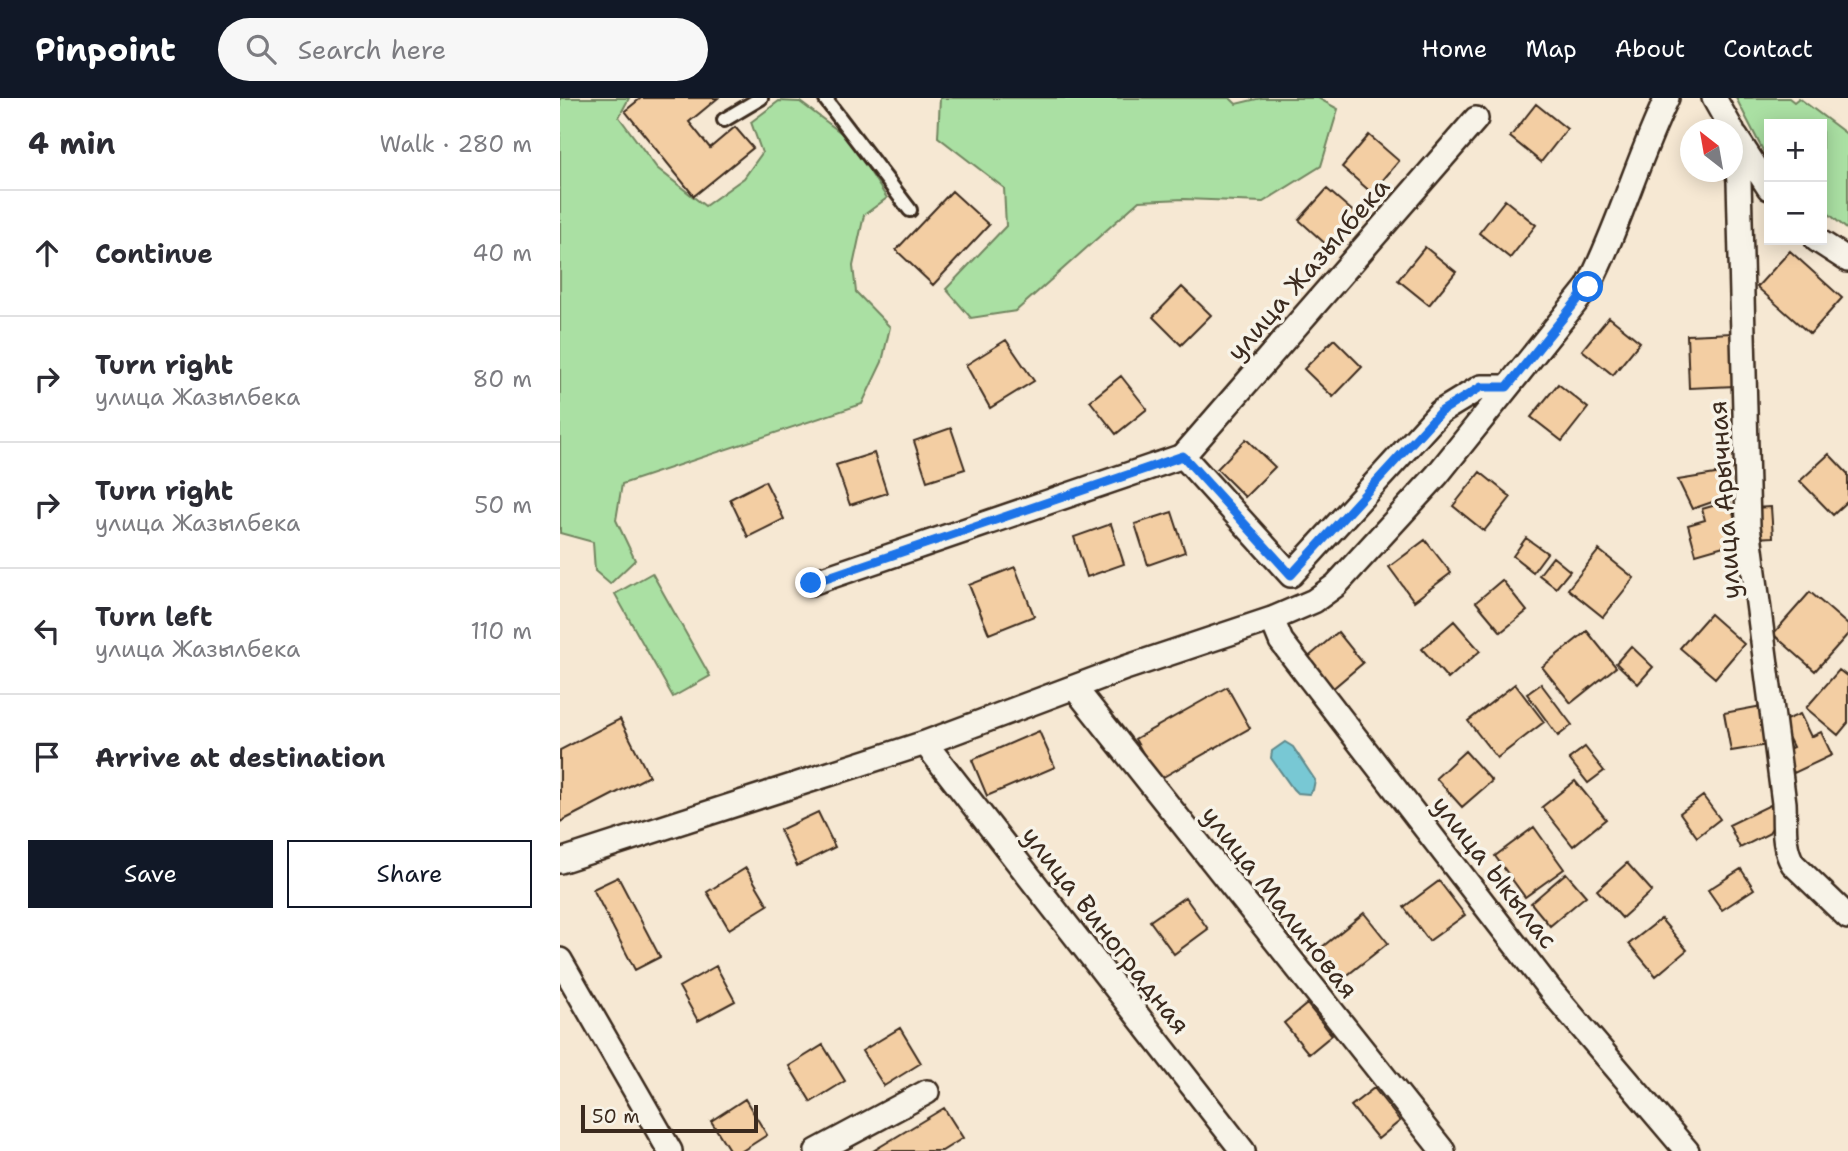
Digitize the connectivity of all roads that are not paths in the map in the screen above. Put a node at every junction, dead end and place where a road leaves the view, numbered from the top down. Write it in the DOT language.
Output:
graph roads {
  1 [pos="761,98"];
  2 [pos="828,98"];
  3 [pos="1667,98"];
  4 [pos="1714,98"];
  5 [pos="1476,119"];
  6 [pos="1726,119"];
  7 [pos="724,120"];
  8 [pos="1743,148"];
  9 [pos="1739,182"];
  10 [pos="1765,182"];
  11 [pos="909,210"];
  12 [pos="1825,245"];
  13 [pos="1848,260"];
  14 [pos="1507,387"];
  15 [pos="1183,456"];
  16 [pos="811,583"];
  17 [pos="1272,619"];
  18 [pos="1074,687"];
  19 [pos="925,743"];
  20 [pos="560,861"];
  21 [pos="1848,916"];
  22 [pos="560,960"];
  23 [pos="927,1092"];
  24 [pos="670,1151"];
  25 [pos="817,1151"];
  26 [pos="1243,1151"];
  27 [pos="1443,1151"];
  28 [pos="1687,1151"];
  1 -- 7 [label="lane"];
  2 -- 11 [label="lane"];
  3 -- 14 [label="street"];
  4 -- 6 [label="street, улица Арычная"];
  5 -- 15 [label="street, улица Жазылбека"];
  8 -- 10 [label="street"];
  9 -- 21 [label="street, улица Арычная"];
  12 -- 13 [label="street"];
  14 -- 15 [label="street"];
  14 -- 17 [label="street"];
  15 -- 16 [label="street"];
  17 -- 18 [label="street"];
  17 -- 28 [label="street, улица Ыкылас"];
  18 -- 19 [label="street"];
  18 -- 27 [label="street, улица Малиновая"];
  19 -- 20 [label="street"];
  19 -- 26 [label="street, улица Виноградная"];
  22 -- 24 [label="street"];
  23 -- 25 [label="street"];
}
